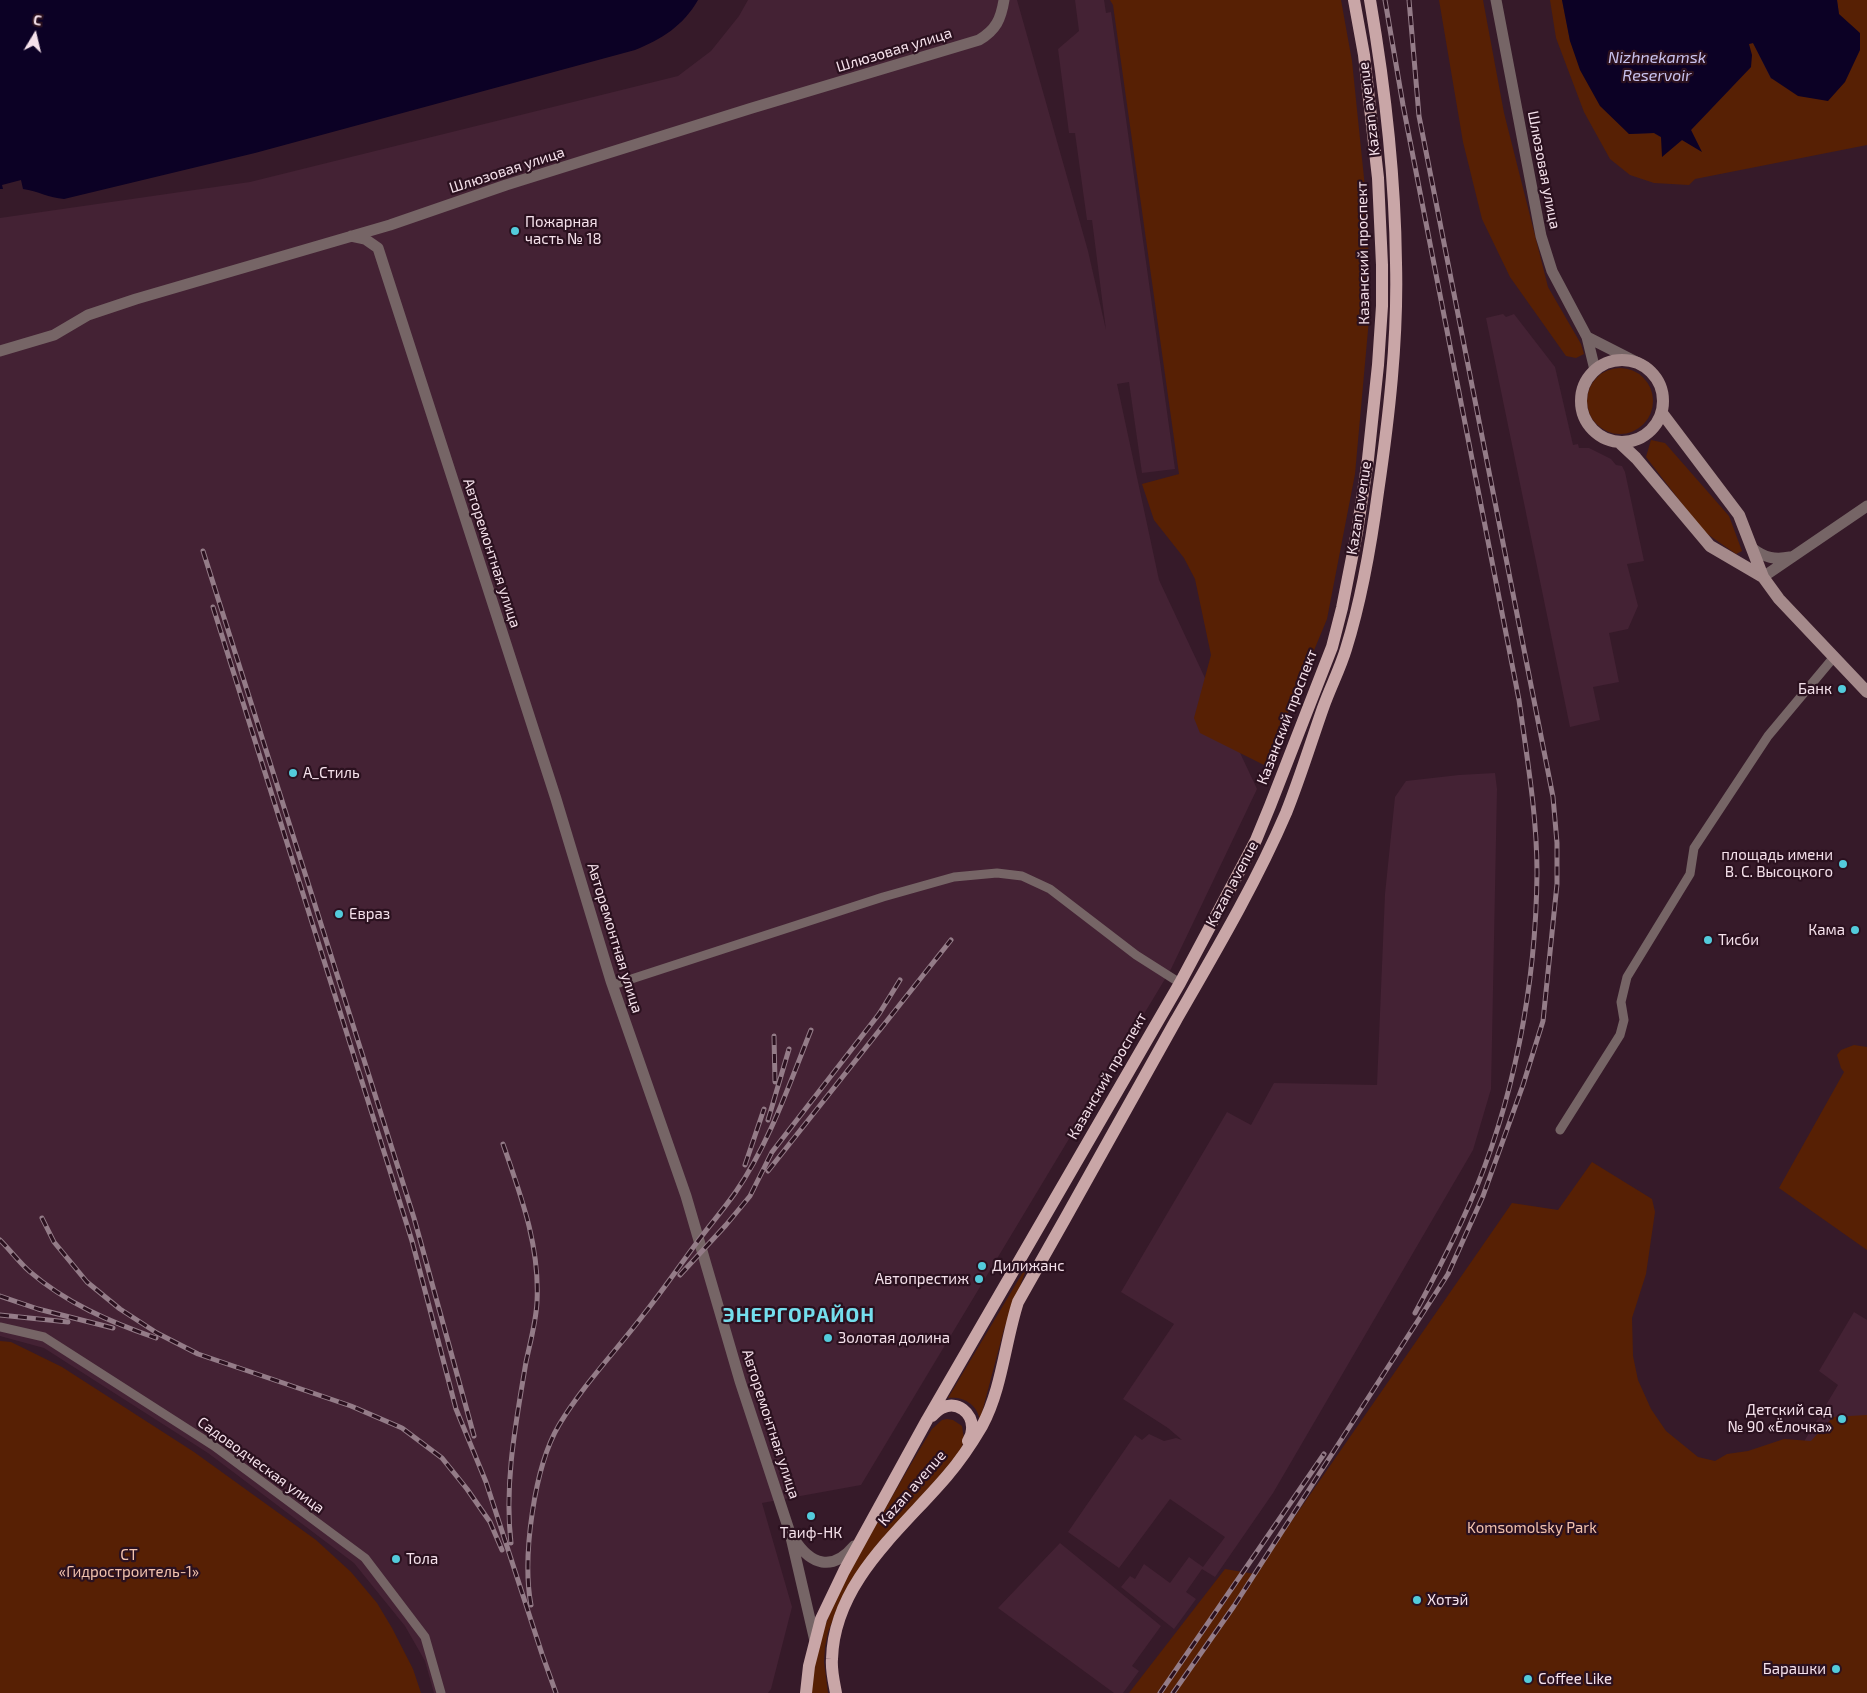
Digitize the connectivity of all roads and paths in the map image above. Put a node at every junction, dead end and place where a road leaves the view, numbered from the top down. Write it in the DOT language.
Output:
graph roads {
  1 [pos="1004,0"];
  2 [pos="1354,0"];
  3 [pos="1370,0"];
  4 [pos="1496,0"];
  5 [pos="390,225"];
  6 [pos="351,236"];
  7 [pos="378,248"];
  8 [pos="1587,337"];
  9 [pos="0,351"];
  10 [pos="1642,365"];
  11 [pos="1595,370"];
  12 [pos="1662,413"];
  13 [pos="1620,444"];
  14 [pos="1867,506"];
  15 [pos="1752,548"];
  16 [pos="1792,557"];
  17 [pos="1762,577"];
  18 [pos="1834,657"];
  19 [pos="1867,692"];
  20 [pos="1256,840"];
  21 [pos="1270,846"];
  22 [pos="1237,876"];
  23 [pos="1251,884"];
  24 [pos="1180,983"];
  25 [pos="613,985"];
  26 [pos="1560,1130"];
  27 [pos="0,1327"];
  28 [pos="927,1420"];
  29 [pos="966,1451"];
  30 [pos="790,1533"];
  31 [pos="860,1540"];
  32 [pos="815,1641"];
  33 [pos="441,1693"];
  34 [pos="806,1693"];
  35 [pos="836,1693"];
  1 -- 5 [label="street, Шлюзовая улица"];
  2 -- 20 [label="main road, Казанский проспект"];
  3 -- 21 [label="main road, Kazan avenue"];
  4 -- 8 [label="street, Шлюзовая улица"];
  5 -- 6 [label="street, Шлюзовая улица"];
  5 -- 7 [label="street"];
  6 -- 7 [label="street"];
  6 -- 9 [label="street, Шлюзовая улица"];
  7 -- 25 [label="street, Авторемонтная улица"];
  8 -- 10 [label="street"];
  8 -- 11 [label="street, Шлюзовая улица"];
  10 -- 11 [label="main road"];
  10 -- 12 [label="main road"];
  11 -- 13 [label="main road"];
  12 -- 13 [label="main road"];
  12 -- 15 [label="main road"];
  13 -- 17 [label="main road"];
  14 -- 16 [label="street"];
  15 -- 16 [label="street"];
  15 -- 17 [label="main road"];
  16 -- 17 [label="street"];
  17 -- 18 [label="main road"];
  18 -- 19 [label="main road"];
  18 -- 26 [label="street"];
  20 -- 21 [label="main road"];
  20 -- 22 [label="main road, Казанский проспект"];
  21 -- 23 [label="main road, Kazan avenue"];
  22 -- 23 [label="main road"];
  22 -- 24 [label="main road, Казанский проспект"];
  23 -- 29 [label="main road, Kazan avenue"];
  24 -- 25 [label="street"];
  24 -- 28 [label="main road, Казанский проспект"];
  25 -- 30 [label="street, Авторемонтная улица"];
  27 -- 33 [label="street, Садоводческая улица"];
  28 -- 29 [label="main road"];
  28 -- 31 [label="main road, Kazan avenue"];
  29 -- 35 [label="main road, Kazan avenue"];
  30 -- 31 [label="street"];
  30 -- 32 [label="street, Авторемонтная улица"];
  31 -- 32 [label="main road, Kazan avenue"];
  32 -- 34 [label="main road, Kazan avenue"];
}
